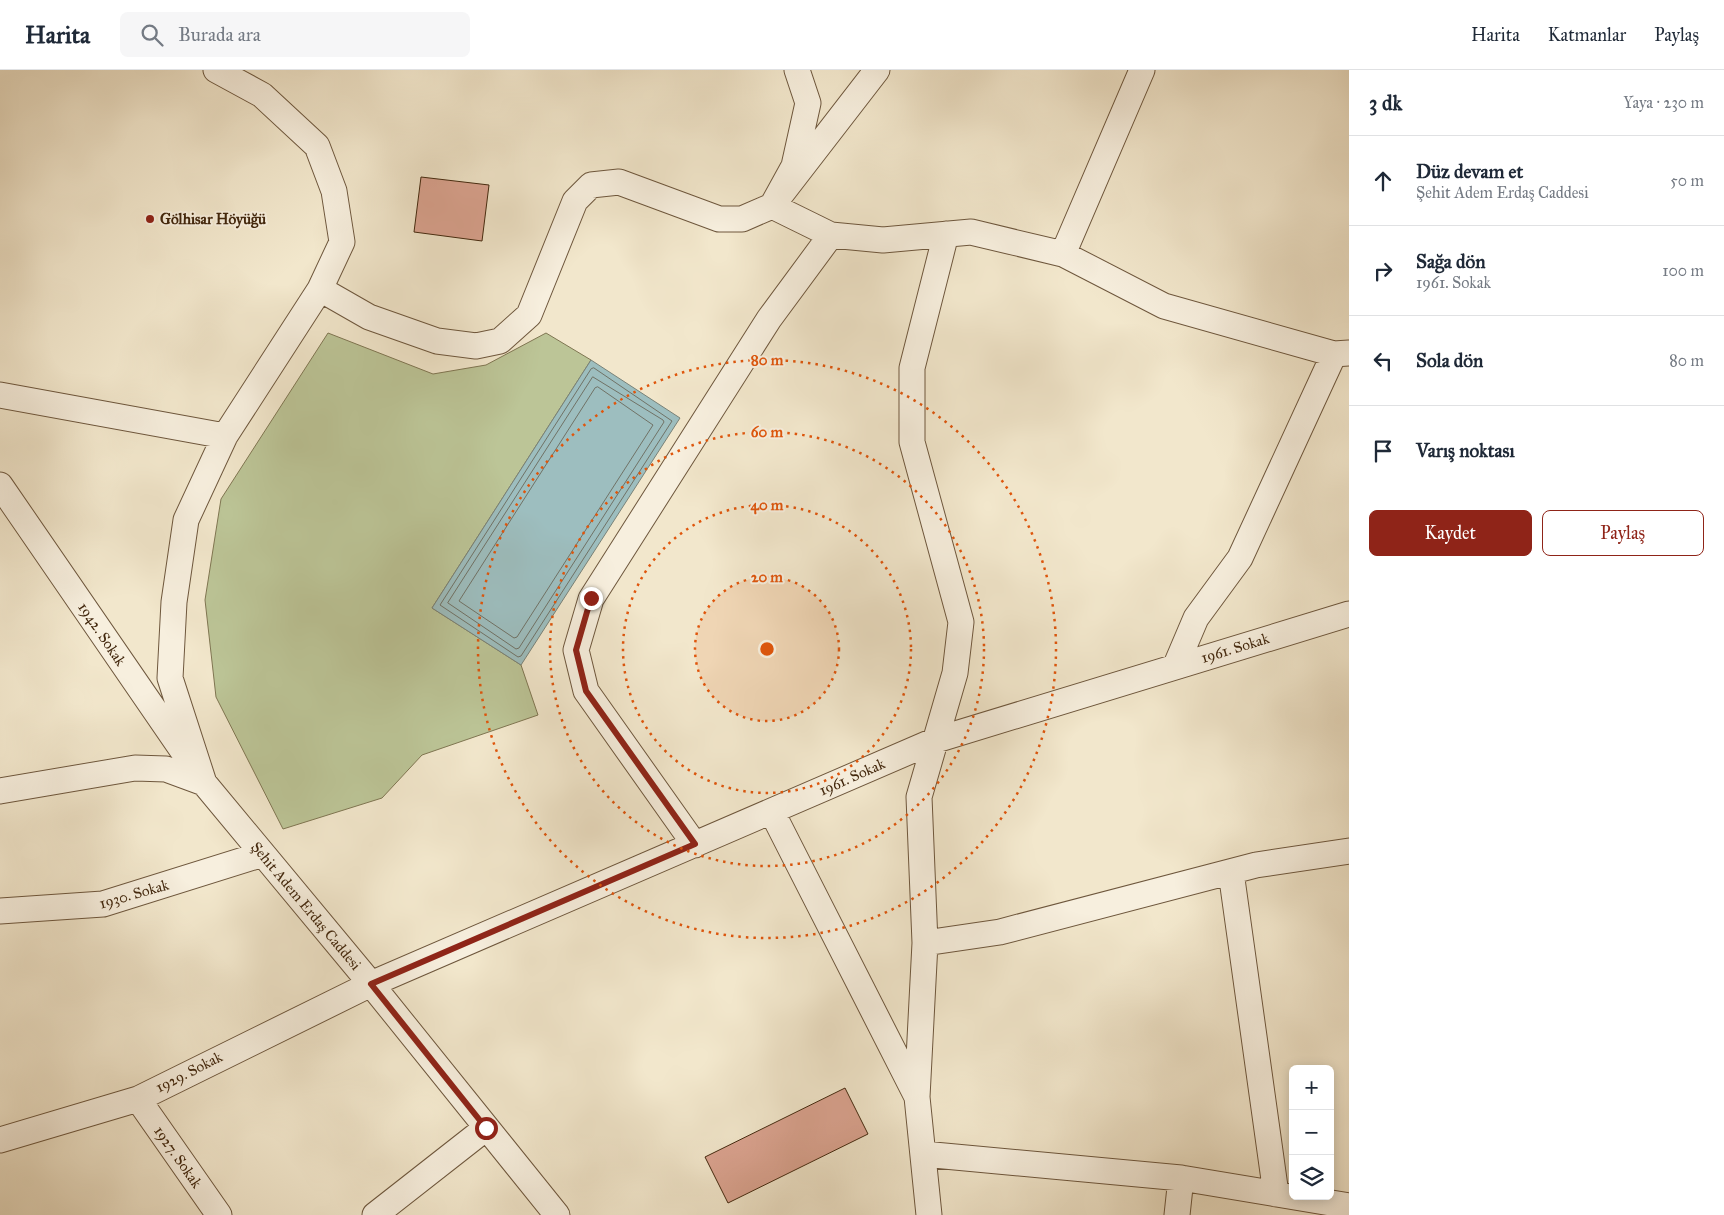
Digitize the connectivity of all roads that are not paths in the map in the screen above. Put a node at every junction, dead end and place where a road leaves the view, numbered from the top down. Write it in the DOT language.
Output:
graph roads {
  1 [pos="216,70"];
  2 [pos="797,70"];
  3 [pos="877,70"];
  4 [pos="1142,70"];
  5 [pos="772,206"];
  6 [pos="946,234"];
  7 [pos="831,235"];
  8 [pos="1063,254"];
  9 [pos="320,289"];
  10 [pos="1342,353"];
  11 [pos="0,395"];
  12 [pos="225,436"];
  13 [pos="0,485"];
  14 [pos="1349,614"];
  15 [pos="1176,665"];
  16 [pos="936,740"];
  17 [pos="204,783"];
  18 [pos="0,791"];
  19 [pos="772,812"];
  20 [pos="695,844"];
  21 [pos="1349,851"];
  22 [pos="263,854"];
  23 [pos="1230,872"];
  24 [pos="0,911"];
  25 [pos="925,943"];
  26 [pos="371,984"];
  27 [pos="917,1097"];
  28 [pos="138,1099"];
  29 [pos="486,1128"];
  30 [pos="0,1140"];
  31 [pos="923,1154"];
  32 [pos="1181,1178"];
  33 [pos="1276,1194"];
  34 [pos="1349,1206"];
  35 [pos="218,1215"];
  36 [pos="376,1215"];
  37 [pos="556,1215"];
  38 [pos="929,1215"];
  39 [pos="1177,1215"];
  1 -- 9 [label="street"];
  2 -- 5 [label="street"];
  3 -- 5 [label="street"];
  4 -- 8 [label="street"];
  5 -- 7 [label="street"];
  5 -- 9 [label="street"];
  6 -- 7 [label="street"];
  6 -- 8 [label="street"];
  6 -- 16 [label="street"];
  7 -- 20 [label="street"];
  8 -- 10 [label="street"];
  9 -- 12 [label="street"];
  10 -- 15 [label="street"];
  11 -- 12 [label="street"];
  12 -- 17 [label="street"];
  13 -- 17 [label="street, 1942. Sokak"];
  14 -- 15 [label="street, 1961. Sokak"];
  15 -- 16 [label="street, 1961. Sokak"];
  16 -- 19 [label="street, 1961. Sokak"];
  16 -- 25 [label="street"];
  17 -- 18 [label="street"];
  17 -- 22 [label="street, Şehit Adem Erdaş Caddesi"];
  19 -- 20 [label="street, 1961. Sokak"];
  19 -- 27 [label="street"];
  20 -- 26 [label="street, 1961. Sokak"];
  21 -- 23 [label="street"];
  22 -- 24 [label="street, 1930. Sokak"];
  22 -- 26 [label="street, Şehit Adem Erdaş Caddesi"];
  23 -- 25 [label="street"];
  23 -- 33 [label="street"];
  25 -- 27 [label="street"];
  26 -- 28 [label="street, 1929. Sokak"];
  26 -- 29 [label="street, Şehit Adem Erdaş Caddesi"];
  27 -- 31 [label="street"];
  28 -- 30 [label="street, 1929. Sokak"];
  28 -- 35 [label="street, 1927. Sokak"];
  29 -- 36 [label="street"];
  29 -- 37 [label="street, Şehit Adem Erdaş Caddesi"];
  31 -- 32 [label="street"];
  31 -- 38 [label="street"];
  32 -- 33 [label="street"];
  32 -- 39 [label="street"];
  33 -- 34 [label="street"];
}
